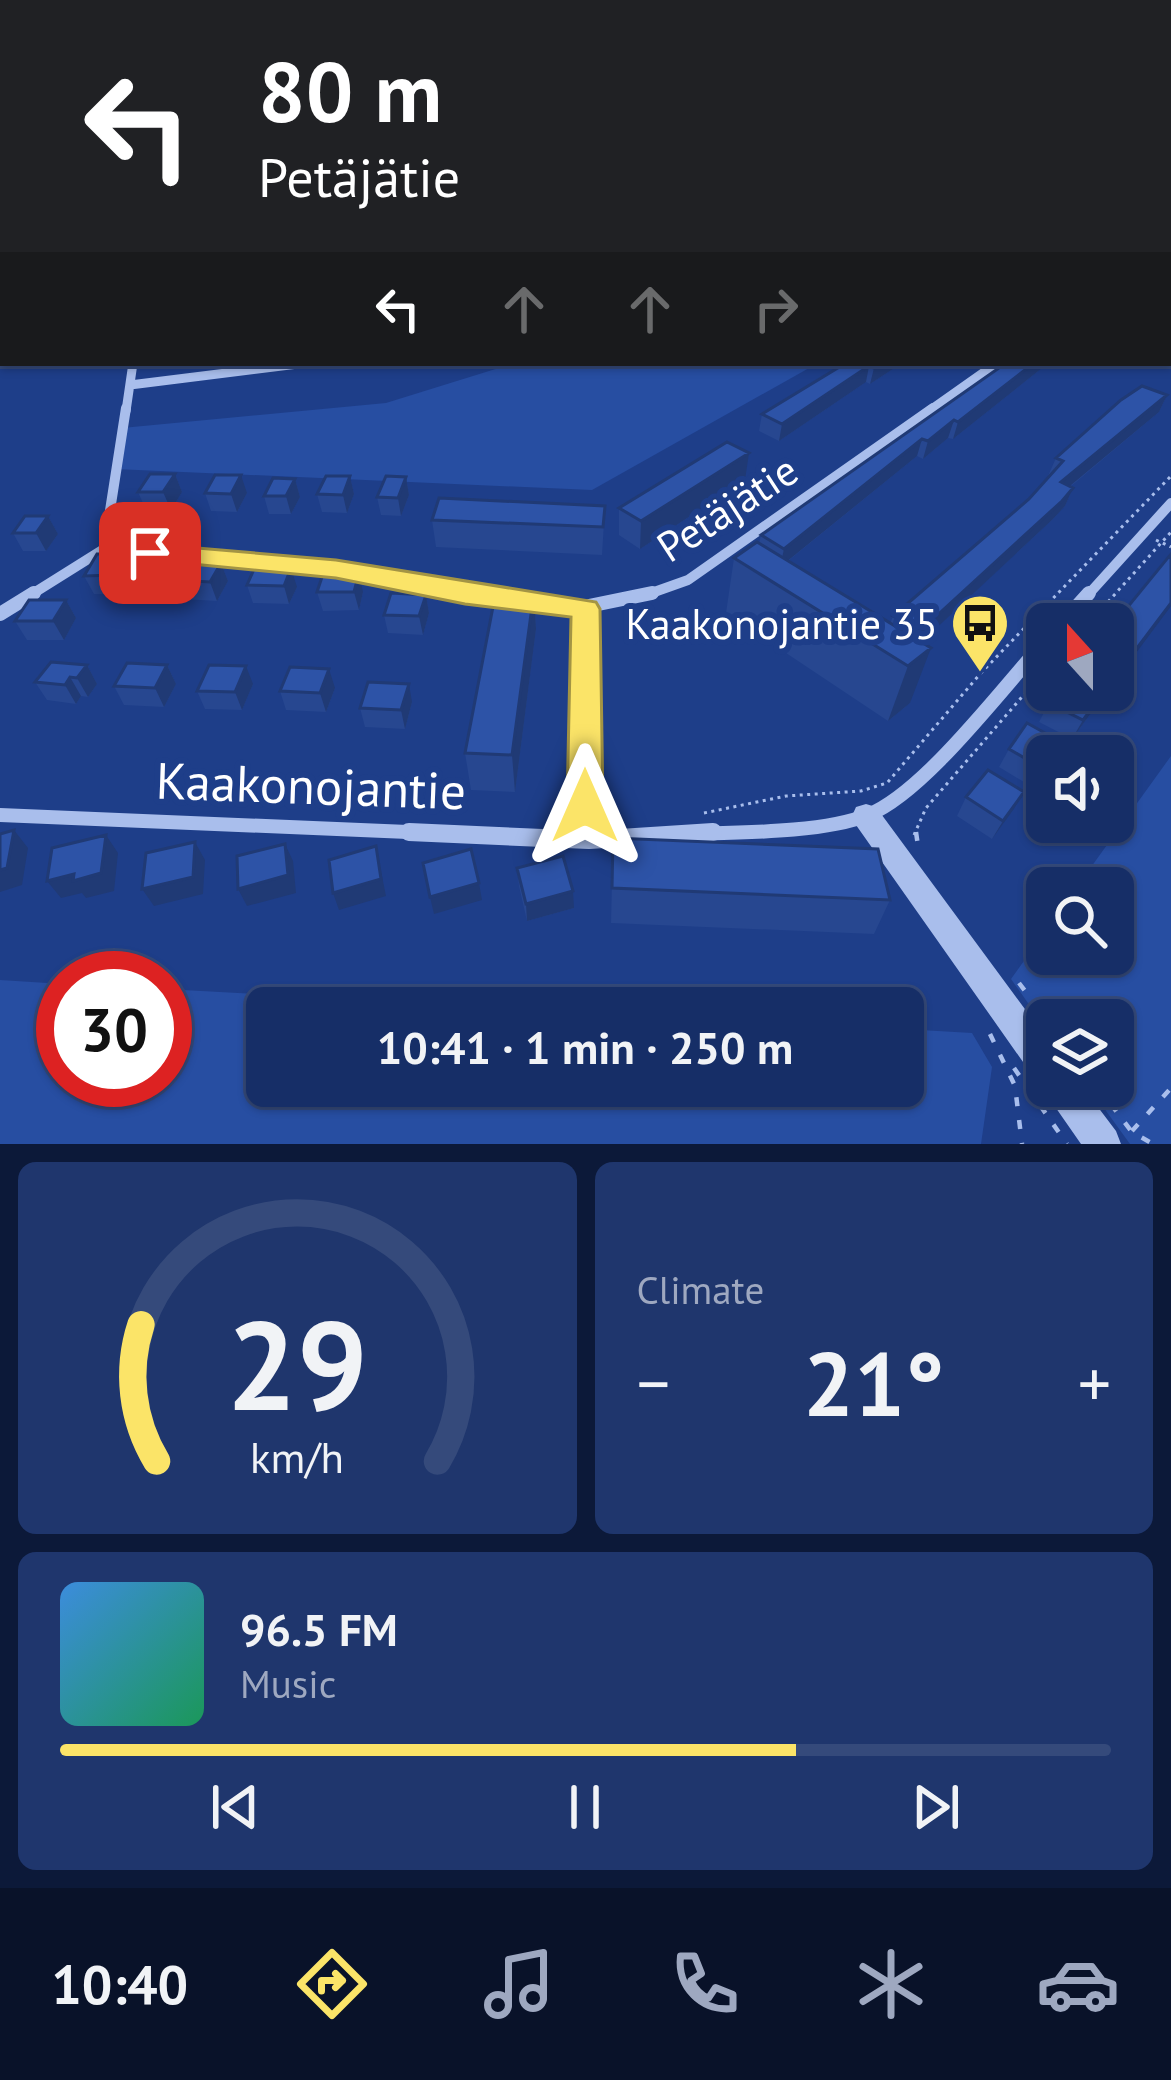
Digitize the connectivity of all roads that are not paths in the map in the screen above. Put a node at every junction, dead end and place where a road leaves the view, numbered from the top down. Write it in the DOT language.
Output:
graph roads {
  1 [pos="133,366"];
  2 [pos="282,366"];
  3 [pos="993,366"];
  4 [pos="130,385"];
  5 [pos="1171,503"];
  6 [pos="104,549"];
  7 [pos="1080,603"];
  8 [pos="586,609"];
  9 [pos="0,614"];
  10 [pos="1026,662"];
  11 [pos="0,814"];
  12 [pos="866,817"];
  13 [pos="589,840"];
  14 [pos="1026,1038"];
  15 [pos="1084,1107"];
  16 [pos="1118,1138"];
  1 -- 4 [label="street"];
  2 -- 4 [label="street"];
  3 -- 8 [label="street, Petäjätie"];
  4 -- 6 [label="street"];
  5 -- 7 [label="street"];
  6 -- 8 [label="street, Petäjätie"];
  6 -- 9 [label="street"];
  8 -- 13 [label="street"];
  10 -- 12 [label="street, Kaakonojantie"];
  11 -- 13 [label="street, Kaakonojantie"];
  12 -- 13 [label="street, Kaakonojantie"];
  12 -- 14 [label="street"];
  15 -- 16 [label="street"];
}
